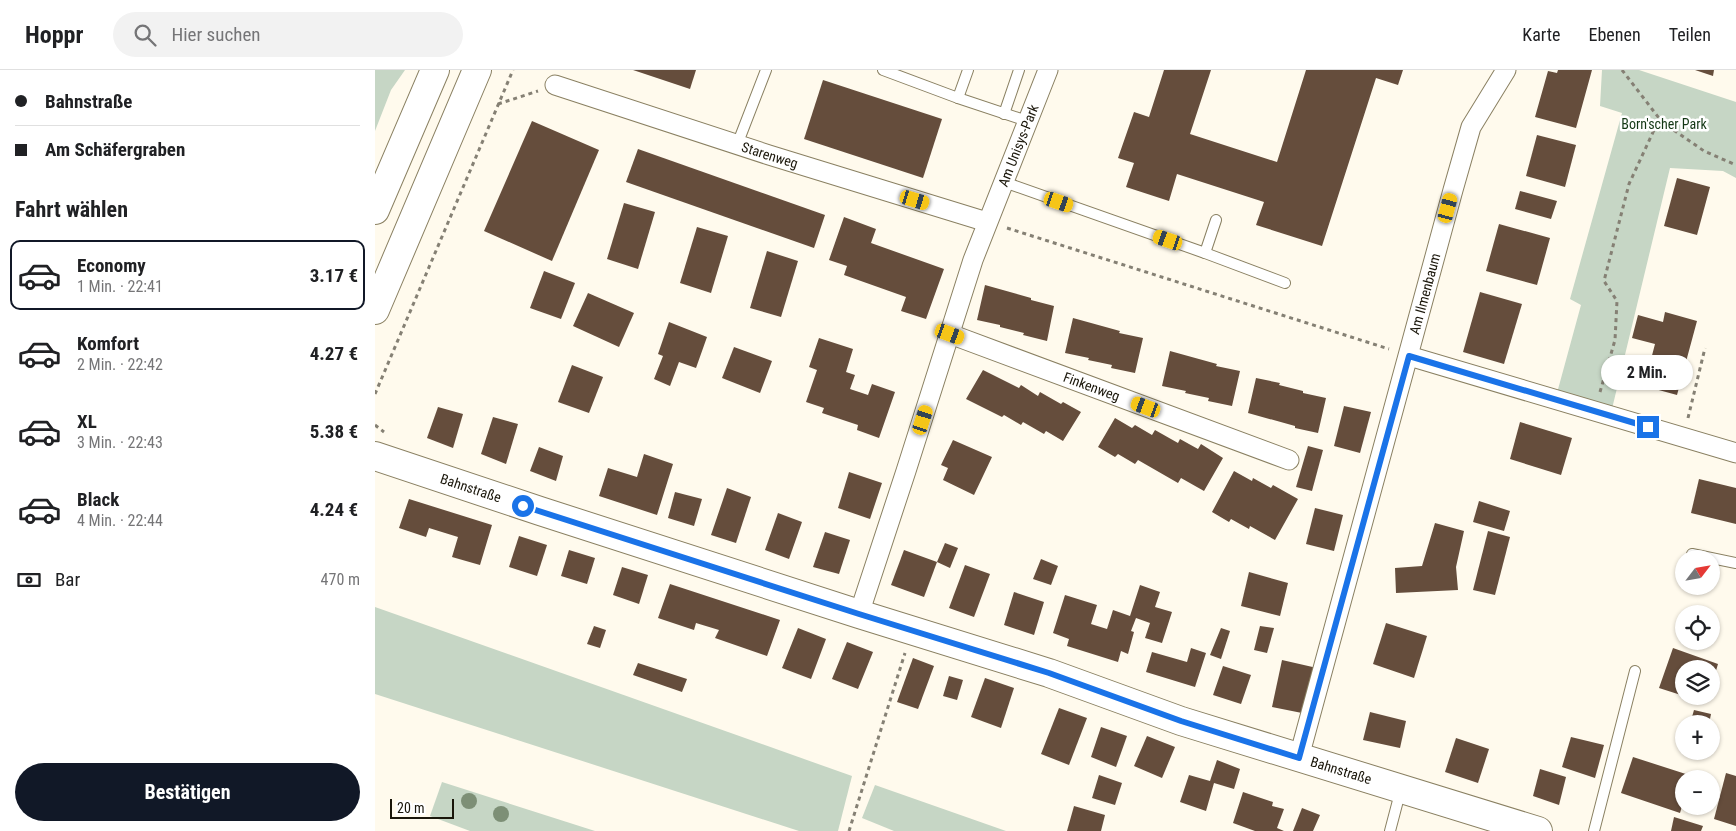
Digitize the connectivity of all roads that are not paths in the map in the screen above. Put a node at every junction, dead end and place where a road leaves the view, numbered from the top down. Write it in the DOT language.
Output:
graph roads {
  1 [pos="435,70"];
  2 [pos="477,70"];
  3 [pos="766,70"];
  4 [pos="883,70"];
  5 [pos="968,70"];
  6 [pos="1019,70"];
  7 [pos="1047,70"];
  8 [pos="1506,70"];
  9 [pos="555,85"];
  10 [pos="958,98"];
  11 [pos="1004,114"];
  12 [pos="1027,121"];
  13 [pos="737,145"];
  14 [pos="1004,182"];
  15 [pos="375,210"];
  16 [pos="1216,220"];
  17 [pos="987,222"];
  18 [pos="1205,253"];
  19 [pos="1285,283"];
  20 [pos="375,310"];
  21 [pos="950,334"];
  22 [pos="1409,356"];
  23 [pos="1736,453"];
  24 [pos="375,456"];
  25 [pos="1289,460"];
  26 [pos="1720,560"];
  27 [pos="1736,563"];
  28 [pos="859,614"];
  29 [pos="1635,671"];
  30 [pos="1299,758"];
  31 [pos="1401,788"];
  32 [pos="1391,831"];
  33 [pos="1538,831"];
  34 [pos="1594,831"];
  1 -- 15 [label="street"];
  2 -- 20 [label="street"];
  3 -- 13 [label="lane"];
  4 -- 10 [label="lane"];
  5 -- 10 [label="lane"];
  6 -- 11 [label="lane"];
  7 -- 12 [label="street, Am Unisys-Park"];
  8 -- 22 [label="street, Am Ilmenbaum"];
  9 -- 13 [label="street, Starenweg"];
  10 -- 11 [label="lane"];
  11 -- 12 [label="lane"];
  12 -- 14 [label="street, Am Unisys-Park"];
  13 -- 17 [label="street, Starenweg"];
  14 -- 17 [label="street, Am Unisys-Park"];
  14 -- 18 [label="lane"];
  16 -- 18 [label="lane"];
  17 -- 21 [label="street"];
  18 -- 19 [label="lane"];
  21 -- 25 [label="street, Finkenweg"];
  21 -- 28 [label="street"];
  22 -- 23 [label="street"];
  22 -- 30 [label="street, Am Ilmenbaum"];
  24 -- 28 [label="street, Bahnstraße"];
  26 -- 27 [label="lane"];
  28 -- 30 [label="street, Bahnstraße"];
  29 -- 34 [label="lane"];
  30 -- 31 [label="street, Bahnstraße"];
  31 -- 32 [label="lane"];
  31 -- 33 [label="street, Bahnstraße"];
}
